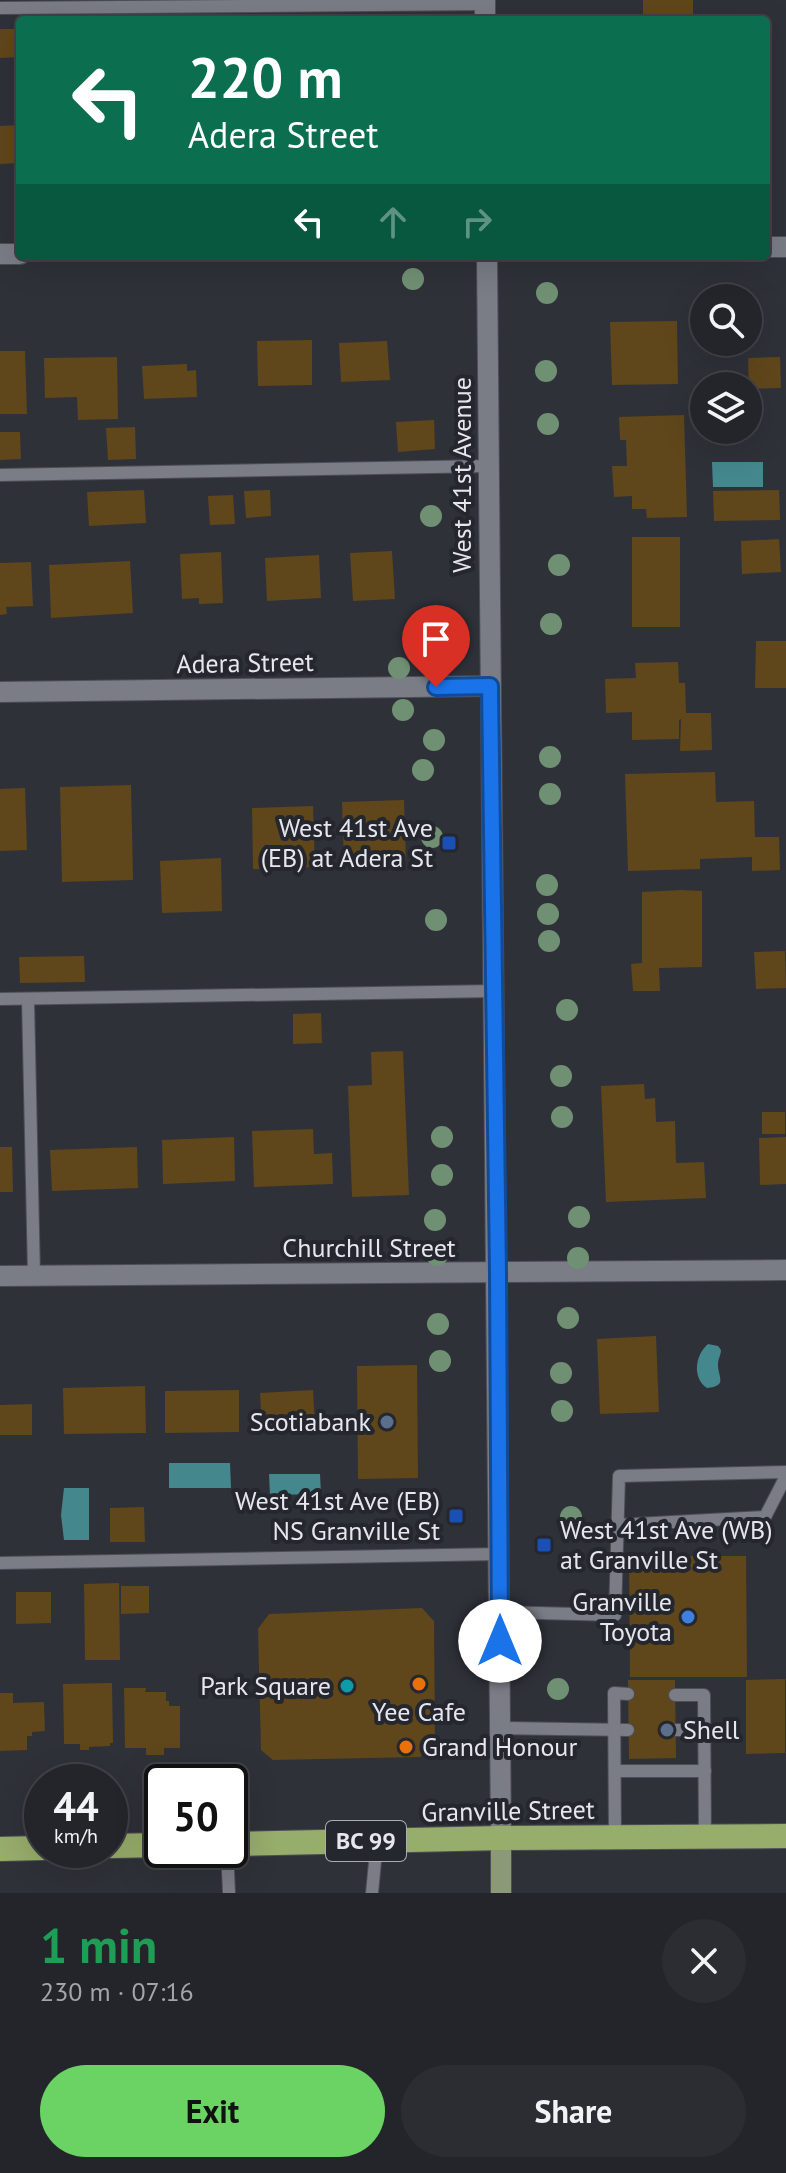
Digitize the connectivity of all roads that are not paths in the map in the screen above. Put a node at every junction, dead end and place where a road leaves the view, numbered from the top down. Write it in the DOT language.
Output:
graph roads {
  1 [pos="0,8"];
  2 [pos="485,8"];
  3 [pos="487,260"];
  4 [pos="488,466"];
  5 [pos="0,475"];
  6 [pos="490,686"];
  7 [pos="0,692"];
  8 [pos="494,991"];
  9 [pos="0,999"];
  10 [pos="28,1000"];
  11 [pos="786,1270"];
  12 [pos="498,1273"];
  13 [pos="34,1275"];
  14 [pos="0,1276"];
  15 [pos="786,1474"];
  16 [pos="617,1525"];
  17 [pos="499,1554"];
  18 [pos="0,1563"];
  19 [pos="499,1612"];
  20 [pos="628,1694"];
  21 [pos="675,1695"];
  22 [pos="500,1728"];
  23 [pos="613,1730"];
  24 [pos="628,1730"];
  25 [pos="676,1730"];
  26 [pos="705,1730"];
  27 [pos="615,1771"];
  28 [pos="705,1771"];
  29 [pos="786,1836"];
  30 [pos="615,1837"];
  31 [pos="705,1837"];
  32 [pos="501,1838"];
  33 [pos="377,1841"];
  34 [pos="248,1844"];
  35 [pos="24,1848"];
  36 [pos="0,1849"];
  37 [pos="228,1868"];
  38 [pos="229,1893"];
  39 [pos="372,1893"];
  40 [pos="501,1893"];
  1 -- 2 [label="lane"];
  3 -- 4 [label="main road, West 41st Avenue"];
  4 -- 5 [label="lane"];
  4 -- 6 [label="main road, West 41st Avenue"];
  6 -- 7 [label="main road, Adera Street"];
  6 -- 8 [label="main road, West 41st Avenue"];
  8 -- 10 [label="lane"];
  8 -- 12 [label="main road, West 41st Avenue"];
  9 -- 10 [label="lane"];
  10 -- 13 [label="lane"];
  11 -- 12 [label="main road, Churchill Street"];
  12 -- 13 [label="main road, Churchill Street"];
  12 -- 17 [label="main road, West 41st Avenue"];
  13 -- 14 [label="main road, Churchill Street"];
  15 -- 16 [label="lane"];
  15 -- 16 [label="lane"];
  16 -- 19 [label="lane"];
  17 -- 18 [label="lane"];
  17 -- 19 [label="main road, West 41st Avenue"];
  19 -- 22 [label="main road, West 41st Avenue"];
  20 -- 23 [label="lane"];
  21 -- 26 [label="lane"];
  22 -- 23 [label="lane"];
  22 -- 32 [label="main road, West 41st Avenue"];
  23 -- 24 [label="lane"];
  23 -- 27 [label="lane"];
  25 -- 26 [label="lane"];
  26 -- 28 [label="lane"];
  27 -- 28 [label="lane"];
  27 -- 30 [label="lane"];
  28 -- 31 [label="lane"];
  29 -- 31 [label="highway, Granville Street / BC 99"];
  30 -- 31 [label="highway, Granville Street / BC 99"];
  30 -- 32 [label="highway, Granville Street / BC 99"];
  32 -- 33 [label="highway, Granville Street / BC 99"];
  32 -- 40 [label="main road, West 41st Avenue"];
  33 -- 34 [label="highway, Granville Street / BC 99"];
  33 -- 39 [label="lane"];
  35 -- 36 [label="highway"];
  37 -- 38 [label="lane"];
}
